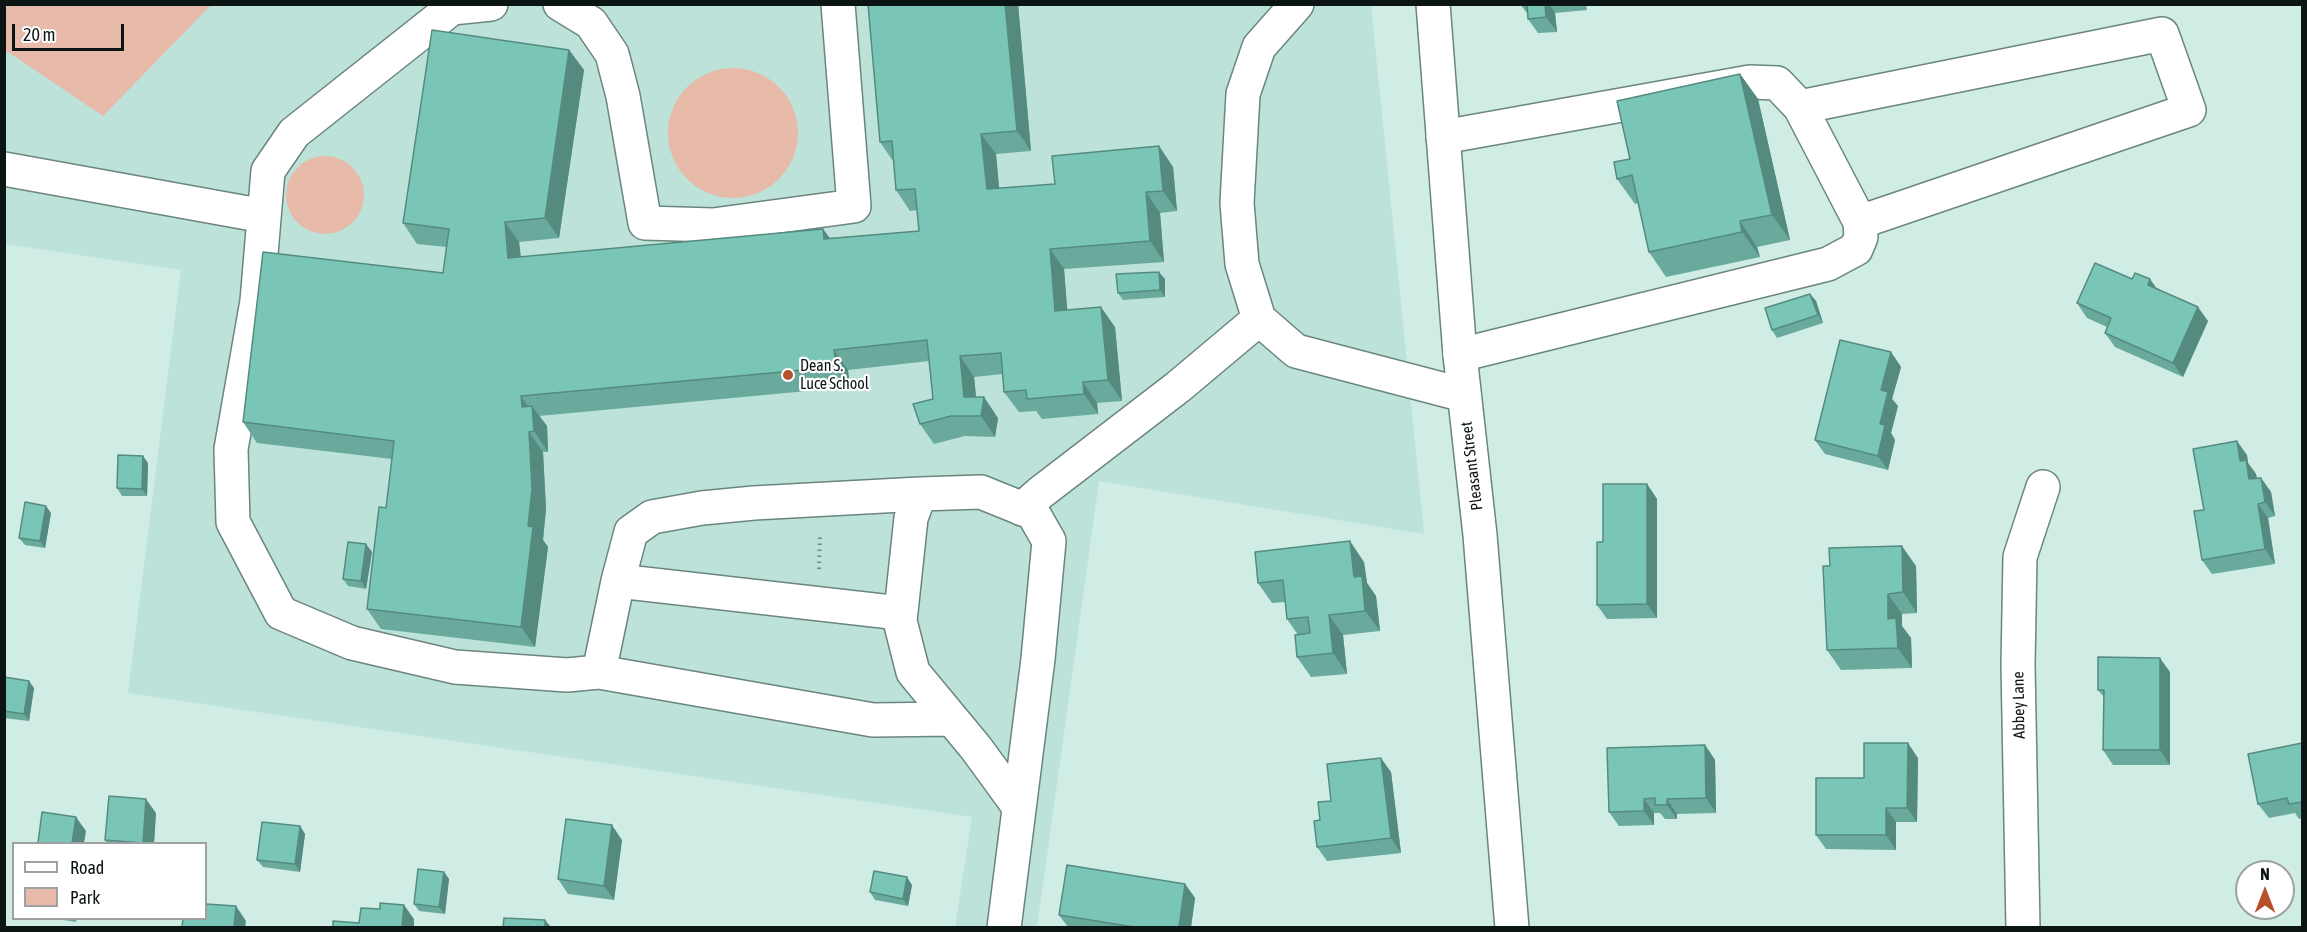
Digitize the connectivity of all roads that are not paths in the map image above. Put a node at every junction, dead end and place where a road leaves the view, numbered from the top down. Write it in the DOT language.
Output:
graph roads {
  1 [pos="491,4"];
  2 [pos="560,4"];
  3 [pos="838,4"];
  4 [pos="1297,4"];
  5 [pos="1433,4"];
  6 [pos="1800,107"];
  7 [pos="1443,137"];
  8 [pos="4,169"];
  9 [pos="264,216"];
  10 [pos="1860,222"];
  11 [pos="1258,319"];
  12 [pos="1460,355"];
  13 [pos="1464,395"];
  14 [pos="2043,487"];
  15 [pos="920,494"];
  16 [pos="1022,509"];
  17 [pos="618,580"];
  18 [pos="900,613"];
  19 [pos="599,672"];
  20 [pos="952,719"];
  21 [pos="1019,807"];
  22 [pos="1005,927"];
  23 [pos="1512,927"];
  24 [pos="2023,927"];
  1 -- 9 [label="main road"];
  2 -- 3 [label="main road"];
  4 -- 11 [label="main road"];
  5 -- 7 [label="main road, Pleasant Street"];
  6 -- 7 [label="main road"];
  6 -- 10 [label="main road"];
  6 -- 10 [label="main road"];
  7 -- 12 [label="main road, Pleasant Street"];
  8 -- 9 [label="main road"];
  9 -- 19 [label="main road"];
  10 -- 12 [label="main road"];
  11 -- 13 [label="main road"];
  11 -- 16 [label="main road"];
  12 -- 13 [label="main road, Pleasant Street"];
  13 -- 23 [label="main road, Pleasant Street"];
  14 -- 24 [label="main road, Abbey Lane"];
  15 -- 16 [label="main road"];
  15 -- 17 [label="main road"];
  15 -- 18 [label="main road"];
  16 -- 21 [label="main road"];
  17 -- 18 [label="main road"];
  17 -- 19 [label="main road"];
  18 -- 20 [label="main road"];
  19 -- 20 [label="main road"];
  20 -- 21 [label="main road"];
  21 -- 22 [label="main road"];
}
